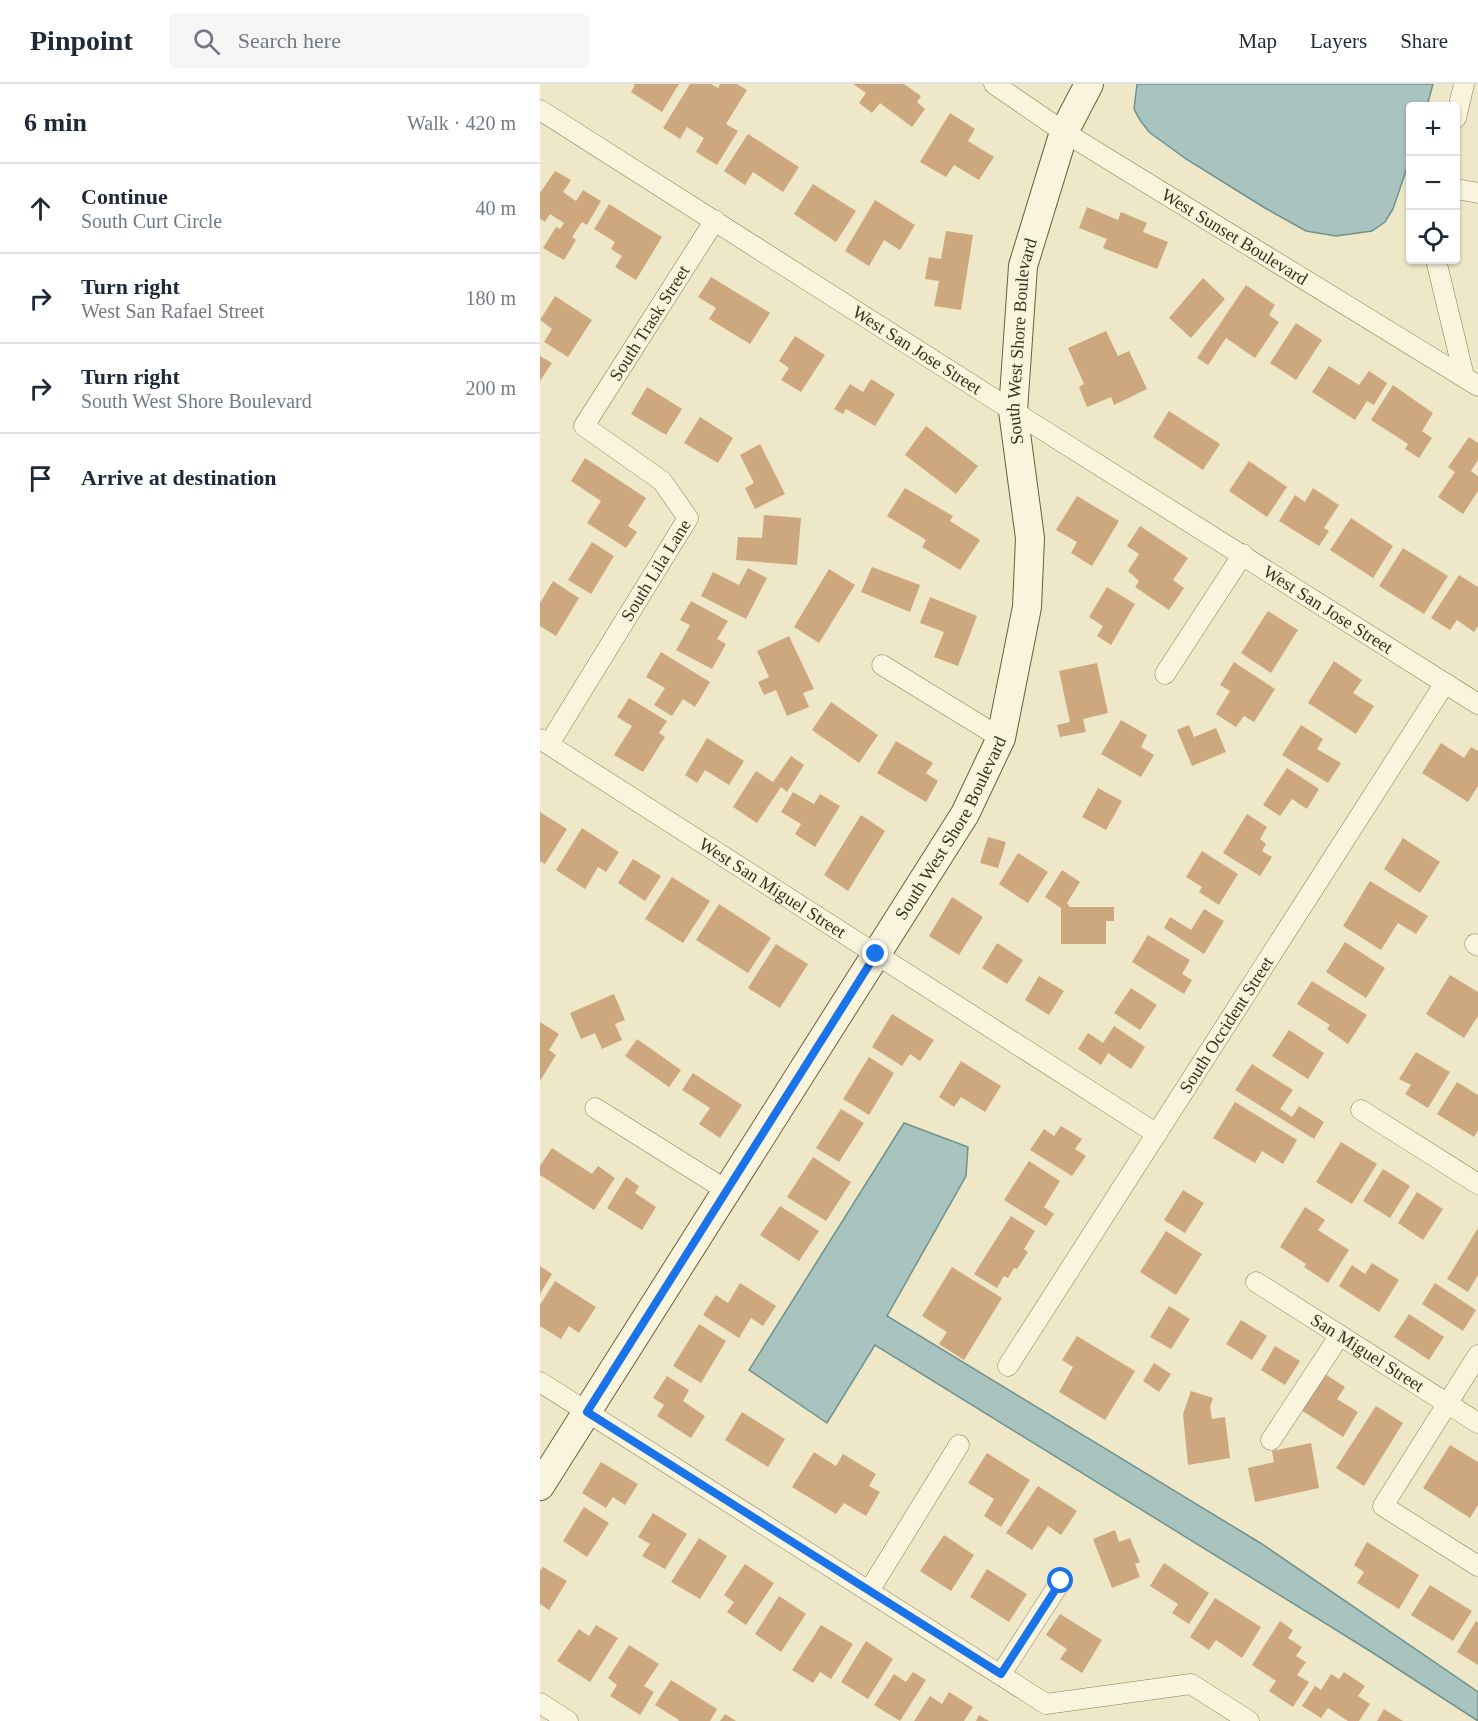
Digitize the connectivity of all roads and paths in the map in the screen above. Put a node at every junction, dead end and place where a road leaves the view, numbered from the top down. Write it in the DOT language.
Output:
graph roads {
  1 [pos="994,84"];
  2 [pos="1089,84"];
  3 [pos="1464,84"];
  4 [pos="1459,102"];
  5 [pos="540,110"];
  6 [pos="1064,132"];
  7 [pos="1460,190"];
  8 [pos="1478,193"];
  9 [pos="715,220"];
  10 [pos="1437,264"];
  11 [pos="1471,381"];
  12 [pos="1013,411"];
  13 [pos="584,426"];
  14 [pos="1243,554"];
  15 [pos="882,665"];
  16 [pos="1165,674"];
  17 [pos="1445,683"];
  18 [pos="1478,704"];
  19 [pos="1001,738"];
  20 [pos="545,742"];
  21 [pos="876,954"];
  22 [pos="595,1108"];
  23 [pos="1360,1110"];
  24 [pos="1157,1134"];
  25 [pos="1478,1184"];
  26 [pos="726,1190"];
  27 [pos="1256,1282"];
  28 [pos="1340,1335"];
  29 [pos="1478,1355"];
  30 [pos="1008,1366"];
  31 [pos="540,1382"];
  32 [pos="1447,1403"];
  33 [pos="587,1412"];
  34 [pos="1478,1423"];
  35 [pos="1270,1440"];
  36 [pos="959,1445"];
  37 [pos="540,1486"];
  38 [pos="1478,1566"];
  39 [pos="1061,1581"];
  40 [pos="869,1591"];
  41 [pos="1001,1674"];
  42 [pos="540,1703"];
  43 [pos="568,1721"];
  44 [pos="1249,1721"];
  1 -- 6 [label="street, West Sunset Boulevard"];
  2 -- 6 [label="street, South West Shore Boulevard"];
  3 -- 4 [label="street"];
  5 -- 9 [label="street, West San Jose Street"];
  6 -- 11 [label="street, West Sunset Boulevard"];
  6 -- 12 [label="street, South West Shore Boulevard"];
  7 -- 8 [label="street"];
  9 -- 12 [label="street, West San Jose Street"];
  9 -- 13 [label="street, South Trask Street"];
  10 -- 11 [label="street"];
  12 -- 14 [label="street, West San Jose Street"];
  12 -- 19 [label="street, South West Shore Boulevard"];
  13 -- 20 [label="street, South Lila Lane"];
  14 -- 16 [label="street"];
  14 -- 17 [label="street, West San Jose Street"];
  15 -- 19 [label="street"];
  17 -- 18 [label="street, West San Jose Street"];
  17 -- 24 [label="street, South Occident Street"];
  19 -- 21 [label="street, South West Shore Boulevard"];
  20 -- 21 [label="street, West San Miguel Street"];
  21 -- 24 [label="street, West San Miguel Street"];
  21 -- 26 [label="street, South West Shore Boulevard"];
  22 -- 26 [label="street"];
  23 -- 25 [label="street"];
  24 -- 30 [label="street, South Occident Street"];
  26 -- 33 [label="street, South West Shore Boulevard"];
  27 -- 28 [label="street, San Miguel Street"];
  28 -- 32 [label="street, San Miguel Street"];
  28 -- 35 [label="street"];
  29 -- 32 [label="street"];
  31 -- 33 [label="street"];
  32 -- 34 [label="street, San Miguel Street"];
  32 -- 38 [label="street"];
  33 -- 37 [label="street, South West Shore Boulevard"];
  33 -- 40 [label="street"];
  36 -- 40 [label="street"];
  39 -- 41 [label="street"];
  40 -- 41 [label="street"];
  41 -- 44 [label="street"];
  42 -- 43 [label="street"];
}
